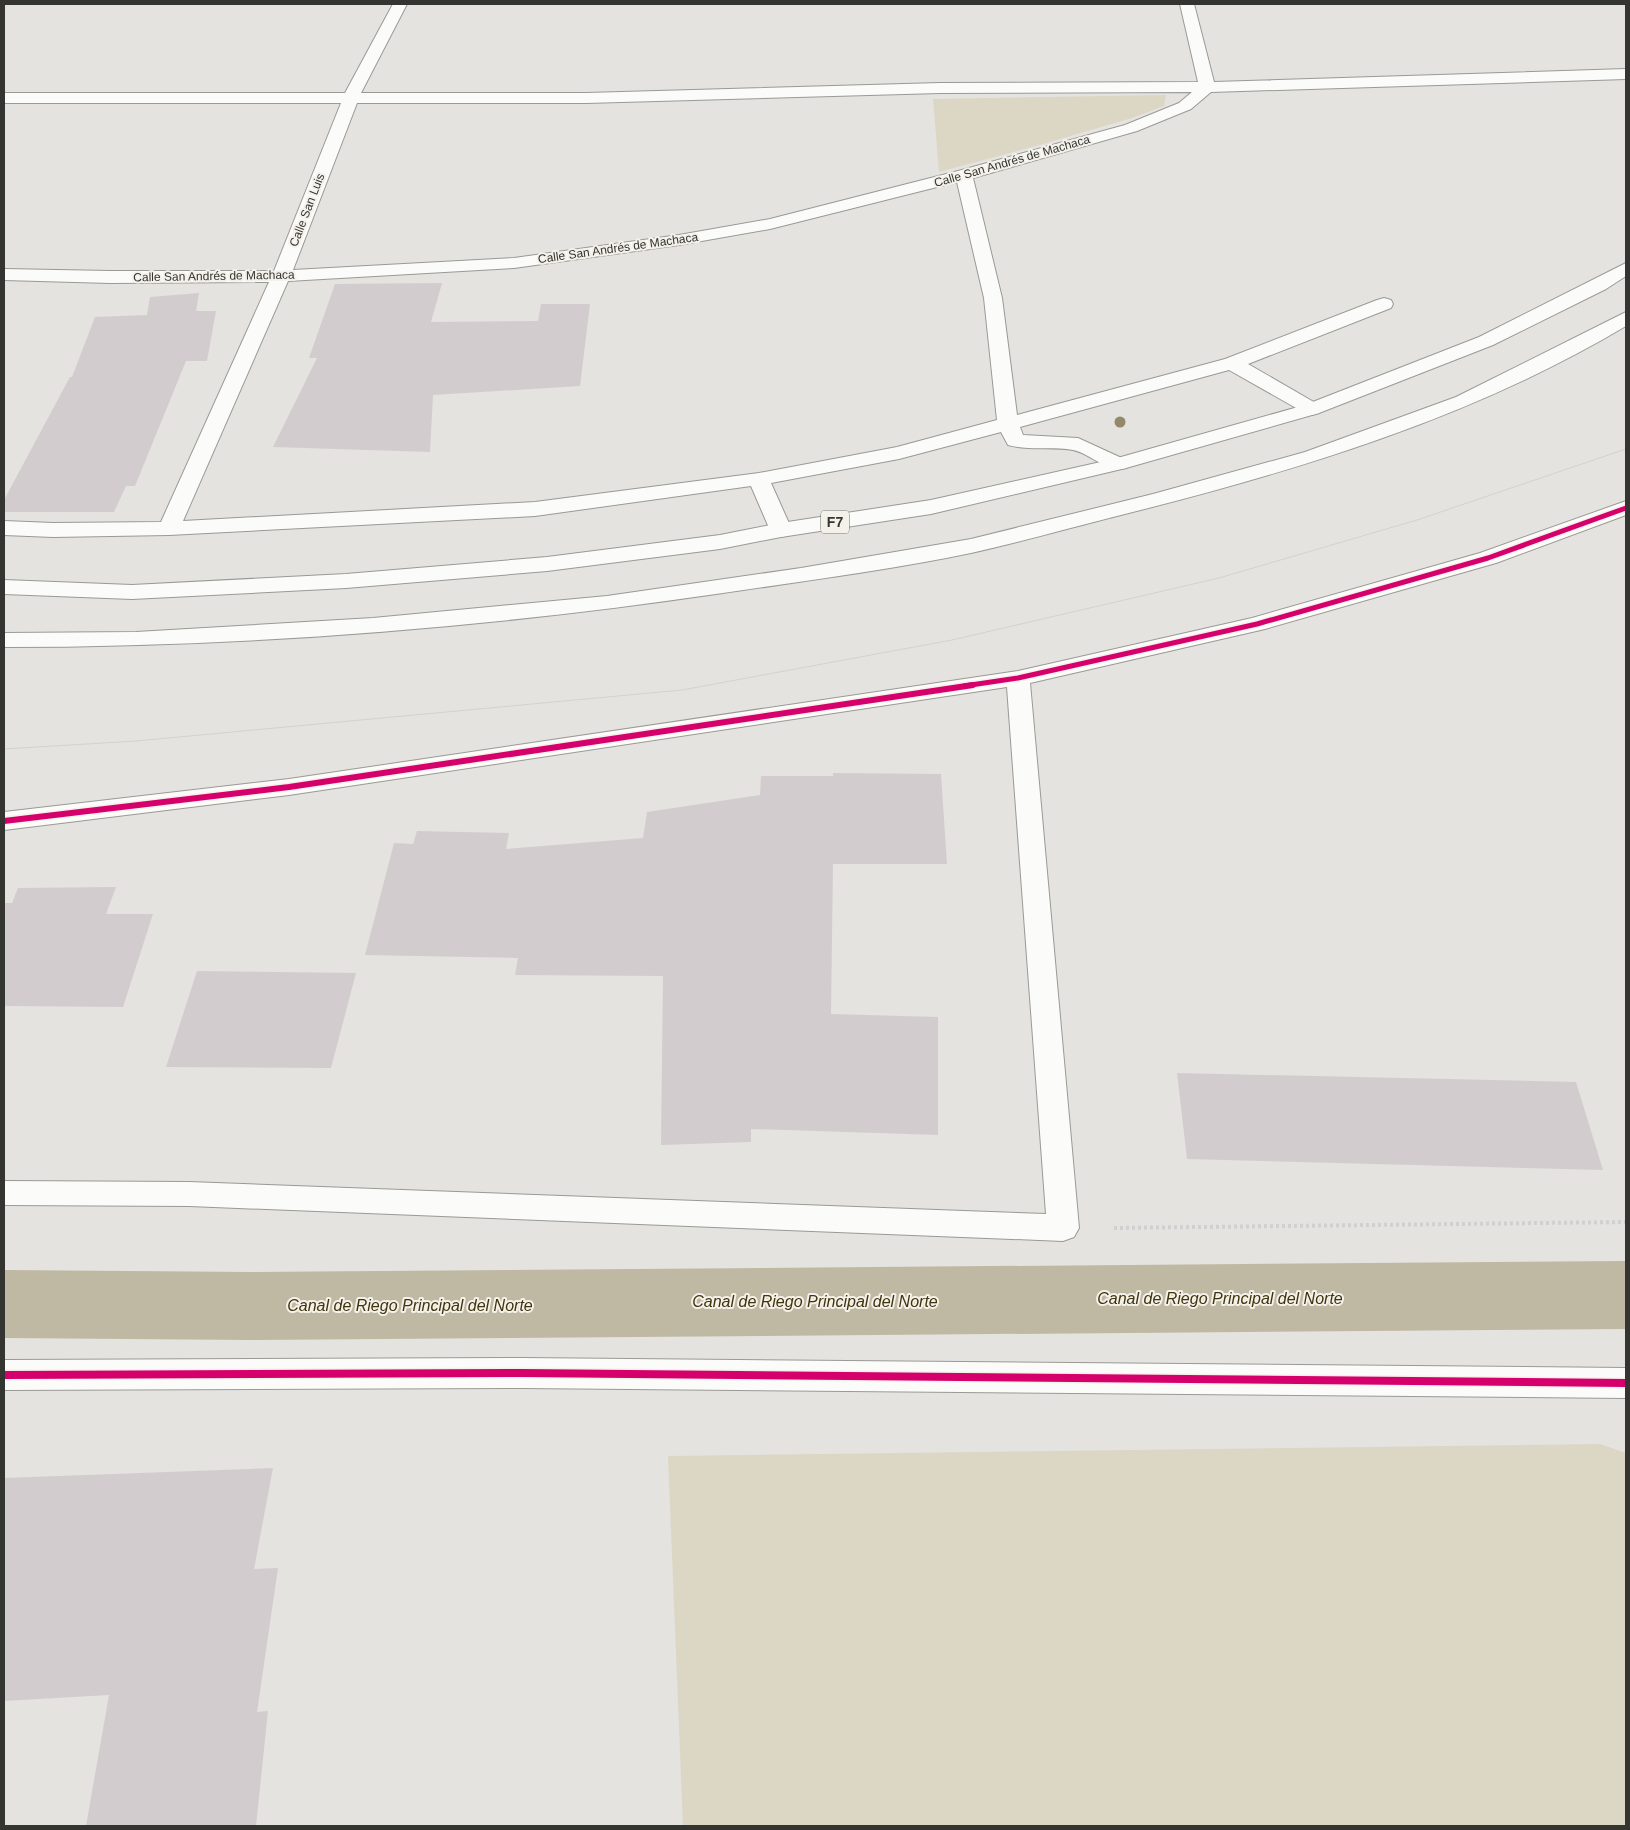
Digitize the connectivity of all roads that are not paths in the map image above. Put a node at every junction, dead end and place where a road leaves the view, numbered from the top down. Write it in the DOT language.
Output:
graph roads {
  1 [pos="400,4"];
  2 [pos="1187,4"];
  3 [pos="1626,74"];
  4 [pos="1207,87"];
  5 [pos="4,98"];
  6 [pos="350,99"];
  7 [pos="964,175"];
  8 [pos="1626,268"];
  9 [pos="4,274"];
  10 [pos="281,276"];
  11 [pos="1384,304"];
  12 [pos="1626,318"];
  13 [pos="1232,363"];
  14 [pos="1312,409"];
  15 [pos="1008,423"];
  16 [pos="1118,464"];
  17 [pos="759,479"];
  18 [pos="1626,508"];
  19 [pos="4,528"];
  20 [pos="169,528"];
  21 [pos="781,530"];
  22 [pos="4,588"];
  23 [pos="4,640"];
  24 [pos="1018,678"];
  25 [pos="4,821"];
  26 [pos="4,1193"];
  27 [pos="4,1375"];
  28 [pos="1626,1383"];
  1 -- 6 [label="main road, Calle San Luis"];
  2 -- 4 [label="main road"];
  3 -- 4 [label="main road"];
  4 -- 6 [label="main road"];
  4 -- 7 [label="main road, Calle San Andrés de Machaca"];
  5 -- 6 [label="main road"];
  6 -- 10 [label="main road, Calle San Luis"];
  7 -- 10 [label="main road, Calle San Andrés de Machaca"];
  7 -- 15 [label="main road"];
  8 -- 14 [label="main road, F7"];
  9 -- 10 [label="main road, Calle San Andrés de Machaca"];
  10 -- 20 [label="main road, Calle San Luis"];
  11 -- 13 [label="main road"];
  12 -- 23 [label="main road"];
  13 -- 14 [label="main road"];
  13 -- 15 [label="main road"];
  14 -- 16 [label="main road, F7"];
  15 -- 16 [label="main road"];
  15 -- 17 [label="main road"];
  16 -- 21 [label="main road, F7"];
  17 -- 20 [label="main road"];
  17 -- 21 [label="main road"];
  18 -- 24 [label="main road"];
  19 -- 20 [label="main road"];
  21 -- 22 [label="main road, F7"];
  24 -- 25 [label="main road"];
  24 -- 26 [label="main road"];
  27 -- 28 [label="main road"];
}
